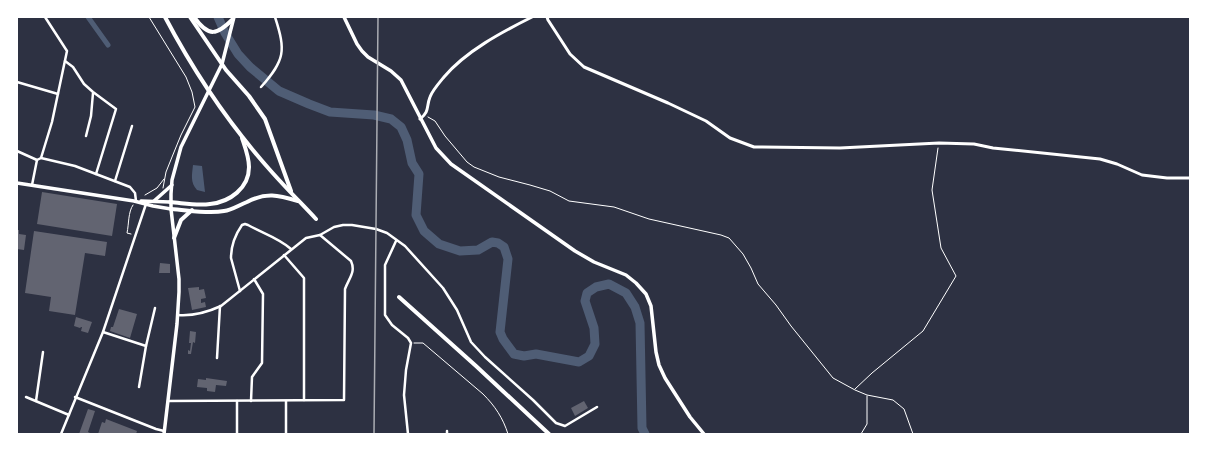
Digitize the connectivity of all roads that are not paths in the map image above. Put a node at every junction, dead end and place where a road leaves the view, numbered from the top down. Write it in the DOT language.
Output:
graph roads {
  1 [pos="45,17"];
  2 [pos="165,17"];
  3 [pos="190,17"];
  4 [pos="194,17"];
  5 [pos="274,17"];
  6 [pos="344,17"];
  7 [pos="532,17"];
  8 [pos="547,17"];
  9 [pos="234,18"];
  10 [pos="231,24"];
  11 [pos="65,61"];
  12 [pos="222,64"];
  13 [pos="17,82"];
  14 [pos="262,87"];
  15 [pos="93,92"];
  16 [pos="58,94"];
  17 [pos="422,118"];
  18 [pos="132,126"];
  19 [pos="240,133"];
  20 [pos="86,136"];
  21 [pos="17,151"];
  22 [pos="41,158"];
  23 [pos="37,160"];
  24 [pos="96,174"];
  25 [pos="1190,178"];
  26 [pos="115,181"];
  27 [pos="17,183"];
  28 [pos="32,185"];
  29 [pos="172,185"];
  30 [pos="291,193"];
  31 [pos="146,201"];
  32 [pos="154,201"];
  33 [pos="299,201"];
  34 [pos="170,202"];
  35 [pos="135,203"];
  36 [pos="171,209"];
  37 [pos="192,210"];
  38 [pos="316,219"];
  39 [pos="320,235"];
  40 [pos="174,238"];
  41 [pos="396,241"];
  42 [pos="291,250"];
  43 [pos="284,255"];
  44 [pos="254,280"];
  45 [pos="240,291"];
  46 [pos="399,297"];
  47 [pos="220,306"];
  48 [pos="155,308"];
  49 [pos="178,315"];
  50 [pos="103,332"];
  51 [pos="146,346"];
  52 [pos="43,352"];
  53 [pos="216,358"];
  54 [pos="139,387"];
  55 [pos="26,397"];
  56 [pos="75,397"];
  57 [pos="286,400"];
  58 [pos="304,400"];
  59 [pos="36,401"];
  60 [pos="168,401"];
  61 [pos="237,401"];
  62 [pos="251,401"];
  63 [pos="597,407"];
  64 [pos="69,415"];
  65 [pos="164,432"];
  66 [pos="61,434"];
  67 [pos="237,434"];
  68 [pos="286,434"];
  69 [pos="408,434"];
  70 [pos="549,434"];
  71 [pos="704,434"];
  1 -- 11 [label="street"];
  2 -- 19 [label="highway"];
  3 -- 12 [label="highway"];
  4 -- 10 [label="highway"];
  5 -- 14 [label="street"];
  6 -- 17 [label="main road"];
  7 -- 17 [label="street"];
  8 -- 25 [label="street"];
  9 -- 10 [label="highway"];
  10 -- 12 [label="main road"];
  11 -- 15 [label="street"];
  11 -- 16 [label="street"];
  12 -- 29 [label="main road"];
  12 -- 30 [label="highway"];
  13 -- 16 [label="street"];
  15 -- 20 [label="street"];
  15 -- 24 [label="street"];
  16 -- 22 [label="street"];
  17 -- 71 [label="main road"];
  18 -- 26 [label="street"];
  19 -- 30 [label="highway"];
  19 -- 34 [label="highway"];
  21 -- 23 [label="street"];
  22 -- 23 [label="street"];
  22 -- 24 [label="street"];
  23 -- 28 [label="street"];
  24 -- 26 [label="street"];
  26 -- 35 [label="street"];
  27 -- 28 [label="main road"];
  28 -- 35 [label="main road"];
  29 -- 32 [label="main road"];
  29 -- 34 [label="main road"];
  30 -- 33 [label="highway"];
  31 -- 32 [label="main road"];
  31 -- 35 [label="main road"];
  31 -- 36 [label="main road"];
  31 -- 50 [label="street"];
  32 -- 34 [label="main road"];
  33 -- 37 [label="highway"];
  33 -- 38 [label="highway"];
  34 -- 36 [label="main road"];
  36 -- 37 [label="highway"];
  36 -- 40 [label="main road"];
  37 -- 40 [label="highway"];
  39 -- 41 [label="street"];
  39 -- 42 [label="street"];
  39 -- 58 [label="street"];
  40 -- 49 [label="main road"];
  41 -- 63 [label="street"];
  41 -- 69 [label="street"];
  42 -- 43 [label="street"];
  42 -- 45 [label="street"];
  43 -- 44 [label="street"];
  43 -- 58 [label="street"];
  44 -- 45 [label="street"];
  44 -- 62 [label="street"];
  45 -- 47 [label="street"];
  46 -- 70 [label="highway"];
  47 -- 49 [label="street"];
  47 -- 53 [label="street"];
  48 -- 51 [label="street"];
  49 -- 60 [label="main road"];
  50 -- 51 [label="street"];
  50 -- 56 [label="street"];
  51 -- 54 [label="street"];
  52 -- 59 [label="street"];
  55 -- 59 [label="street"];
  56 -- 64 [label="street"];
  56 -- 65 [label="street"];
  57 -- 58 [label="street"];
  57 -- 62 [label="street"];
  57 -- 68 [label="street"];
  59 -- 64 [label="street"];
  60 -- 61 [label="street"];
  60 -- 65 [label="main road"];
  61 -- 62 [label="street"];
  61 -- 67 [label="street"];
  64 -- 66 [label="street"];
}
